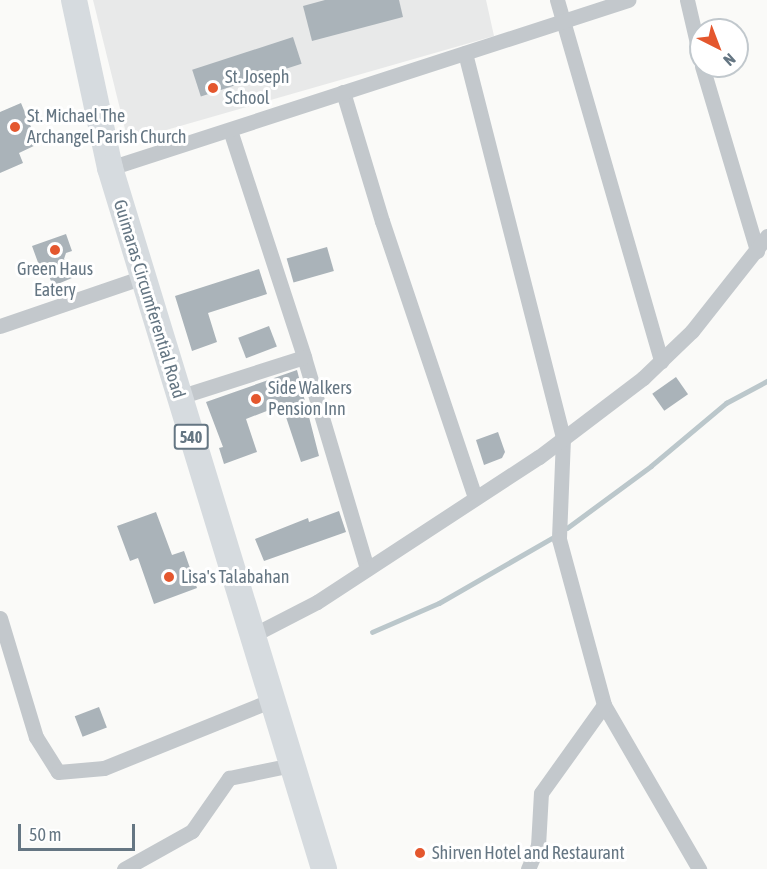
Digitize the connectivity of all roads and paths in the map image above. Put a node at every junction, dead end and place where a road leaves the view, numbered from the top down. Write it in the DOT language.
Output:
graph roads {
  1 [pos="74,0"];
  2 [pos="557,0"];
  3 [pos="628,0"];
  4 [pos="687,0"];
  5 [pos="691,18"];
  6 [pos="562,21"];
  7 [pos="465,53"];
  8 [pos="706,78"];
  9 [pos="343,92"];
  10 [pos="230,129"];
  11 [pos="110,168"];
  12 [pos="767,236"];
  13 [pos="757,251"];
  14 [pos="143,277"];
  15 [pos="0,326"];
  16 [pos="304,357"];
  17 [pos="661,361"];
  18 [pos="179,397"];
  19 [pos="563,438"];
  20 [pos="475,498"];
  21 [pos="367,569"];
  22 [pos="0,618"];
  23 [pos="251,636"];
  24 [pos="272,700"];
  25 [pos="604,705"];
  26 [pos="292,765"];
  27 [pos="124,869"];
  28 [pos="324,869"];
  29 [pos="528,869"];
  30 [pos="699,869"];
  1 -- 11 [label="main road, Guimaras Circumferential Road / 540"];
  2 -- 6 [label="street"];
  3 -- 6 [label="street"];
  4 -- 5 [label="street"];
  6 -- 7 [label="street"];
  6 -- 17 [label="street"];
  7 -- 9 [label="street"];
  7 -- 19 [label="street"];
  8 -- 13 [label="street"];
  9 -- 10 [label="street"];
  9 -- 20 [label="street"];
  10 -- 11 [label="street"];
  10 -- 16 [label="street"];
  11 -- 14 [label="main road, Guimaras Circumferential Road / 540"];
  12 -- 13 [label="street"];
  13 -- 17 [label="street"];
  14 -- 15 [label="street"];
  14 -- 18 [label="main road, Guimaras Circumferential Road / 540"];
  16 -- 18 [label="street"];
  16 -- 21 [label="street"];
  17 -- 19 [label="street"];
  18 -- 23 [label="main road, Guimaras Circumferential Road / 540"];
  19 -- 20 [label="street"];
  19 -- 25 [label="street"];
  20 -- 21 [label="street"];
  21 -- 23 [label="street"];
  22 -- 24 [label="street"];
  23 -- 24 [label="main road, Guimaras Circumferential Road / 540"];
  24 -- 26 [label="main road, Guimaras Circumferential Road / 540"];
  25 -- 29 [label="street"];
  25 -- 30 [label="street"];
  26 -- 27 [label="street"];
  26 -- 28 [label="main road, Guimaras Circumferential Road / 540"];
}
